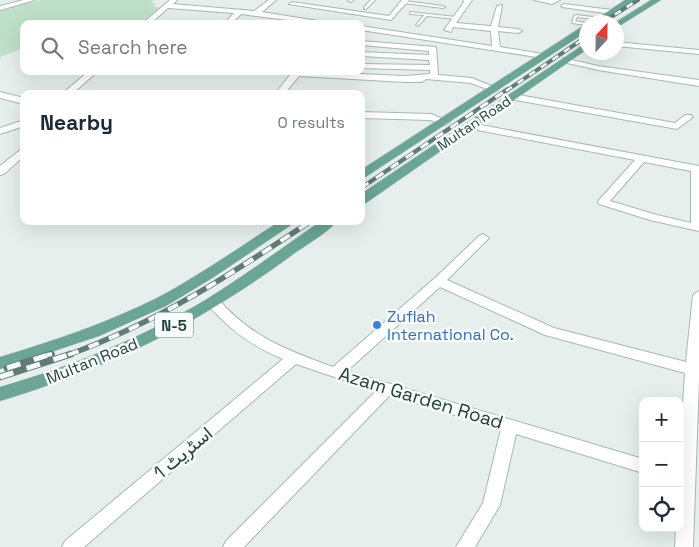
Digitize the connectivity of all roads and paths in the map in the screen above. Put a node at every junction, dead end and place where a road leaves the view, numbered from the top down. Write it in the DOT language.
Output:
graph roads {
  1 [pos="32,0"];
  2 [pos="175,0"];
  3 [pos="273,0"];
  4 [pos="373,0"];
  5 [pos="468,0"];
  6 [pos="536,0"];
  7 [pos="557,0"];
  8 [pos="631,0"];
  9 [pos="657,0"];
  10 [pos="405,1"];
  11 [pos="295,2"];
  12 [pos="168,6"];
  13 [pos="500,6"];
  14 [pos="564,6"];
  15 [pos="443,7"];
  16 [pos="0,8"];
  17 [pos="365,8"];
  18 [pos="240,11"];
  19 [pos="256,12"];
  20 [pos="612,12"];
  21 [pos="411,13"];
  22 [pos="277,15"];
  23 [pos="426,15"];
  24 [pos="607,15"];
  25 [pos="579,17"];
  26 [pos="456,18"];
  27 [pos="150,20"];
  28 [pos="231,20"];
  29 [pos="309,20"];
  30 [pos="624,21"];
  31 [pos="579,23"];
  32 [pos="418,25"];
  33 [pos="452,25"];
  34 [pos="365,29"];
  35 [pos="494,29"];
  36 [pos="579,33"];
  37 [pos="519,34"];
  38 [pos="441,40"];
  39 [pos="365,42"];
  40 [pos="624,45"];
  41 [pos="496,48"];
  42 [pos="579,51"];
  43 [pos="699,52"];
  44 [pos="365,54"];
  45 [pos="543,56"];
  46 [pos="433,58"];
  47 [pos="566,60"];
  48 [pos="365,66"];
  49 [pos="434,68"];
  50 [pos="89,75"];
  51 [pos="295,75"];
  52 [pos="344,75"];
  53 [pos="434,77"];
  54 [pos="699,83"];
  55 [pos="495,89"];
  56 [pos="71,90"];
  57 [pos="282,90"];
  58 [pos="0,94"];
  59 [pos="513,97"];
  60 [pos="20,100"];
  61 [pos="365,115"];
  62 [pos="688,117"];
  63 [pos="445,122"];
  64 [pos="20,124"];
  65 [pos="470,126"];
  66 [pos="0,131"];
  67 [pos="402,150"];
  68 [pos="20,154"];
  69 [pos="422,157"];
  70 [pos="641,159"];
  71 [pos="698,168"];
  72 [pos="0,172"];
  73 [pos="365,173"];
  74 [pos="365,197"];
  75 [pos="284,225"];
  76 [pos="324,225"];
  77 [pos="698,228"];
  78 [pos="483,238"];
  79 [pos="439,281"];
  80 [pos="699,295"];
  81 [pos="213,302"];
  82 [pos="294,358"];
  83 [pos="0,363"];
  84 [pos="695,371"];
  85 [pos="335,372"];
  86 [pos="388,388"];
  87 [pos="0,394"];
  88 [pos="510,425"];
  89 [pos="639,465"];
  90 [pos="689,480"];
  91 [pos="71,547"];
  92 [pos="232,547"];
  93 [pos="465,547"];
  94 [pos="684,547"];
  1 -- 16 [label="street"];
  2 -- 12 [label="street"];
  3 -- 19 [label="street"];
  4 -- 17 [label="lane"];
  5 -- 26 [label="street"];
  6 -- 7 [label="street"];
  8 -- 20 [label="main road"];
  9 -- 30 [label="main road"];
  10 -- 11 [label="street"];
  10 -- 15 [label="lane"];
  11 -- 22 [label="street"];
  12 -- 18 [label="street"];
  12 -- 27 [label="street"];
  13 -- 35 [label="street"];
  14 -- 20 [label="street"];
  18 -- 19 [label="street"];
  18 -- 28 [label="street"];
  19 -- 22 [label="street"];
  20 -- 24 [label="main road"];
  21 -- 23 [label="lane"];
  22 -- 29 [label="street"];
  23 -- 26 [label="lane"];
  23 -- 32 [label="lane"];
  25 -- 31 [label="lane"];
  26 -- 33 [label="street"];
  33 -- 35 [label="street"];
  33 -- 38 [label="street"];
  34 -- 38 [label="street"];
  35 -- 37 [label="street"];
  35 -- 41 [label="street"];
  36 -- 45 [label="main road, Multan Road"];
  38 -- 41 [label="street"];
  39 -- 46 [label="street"];
  40 -- 43 [label="street"];
  41 -- 45 [label="street"];
  42 -- 47 [label="main road, Multan Road"];
  44 -- 46 [label="street"];
  45 -- 55 [label="main road, Multan Road"];
  46 -- 49 [label="street"];
  47 -- 54 [label="street"];
  47 -- 59 [label="main road, Multan Road"];
  48 -- 49 [label="street"];
  49 -- 53 [label="street"];
  50 -- 56 [label="street"];
  51 -- 57 [label="street"];
  52 -- 53 [label="street"];
  53 -- 55 [label="street"];
  55 -- 63 [label="main road, Multan Road"];
  58 -- 60 [label="street"];
  59 -- 62 [label="street"];
  59 -- 65 [label="main road, Multan Road"];
  61 -- 63 [label="street"];
  63 -- 67 [label="main road, Multan Road"];
  64 -- 66 [label="street"];
  65 -- 69 [label="main road, Multan Road"];
  65 -- 70 [label="street"];
  67 -- 69 [label="main road"];
  67 -- 73 [label="main road, Multan Road"];
  68 -- 72 [label="street"];
  69 -- 74 [label="main road, Multan Road"];
  70 -- 71 [label="street"];
  70 -- 77 [label="street"];
  71 -- 77 [label="street"];
  75 -- 83 [label="main road, Multan Road / N-5"];
  76 -- 81 [label="main road, Multan Road / N-5"];
  78 -- 79 [label="street"];
  79 -- 84 [label="street"];
  79 -- 85 [label="street"];
  80 -- 84 [label="street"];
  81 -- 82 [label="street, Azam Garden Road"];
  81 -- 87 [label="main road, Multan Road / N-5"];
  82 -- 85 [label="street, Azam Garden Road"];
  82 -- 91 [label="street, اسٹریٹ 1"];
  84 -- 90 [label="street"];
  85 -- 86 [label="street, Azam Garden Road"];
  86 -- 88 [label="street, Azam Garden Road"];
  86 -- 92 [label="street"];
  88 -- 89 [label="street, Azam Garden Road"];
  88 -- 93 [label="street"];
  90 -- 94 [label="street"];
}
